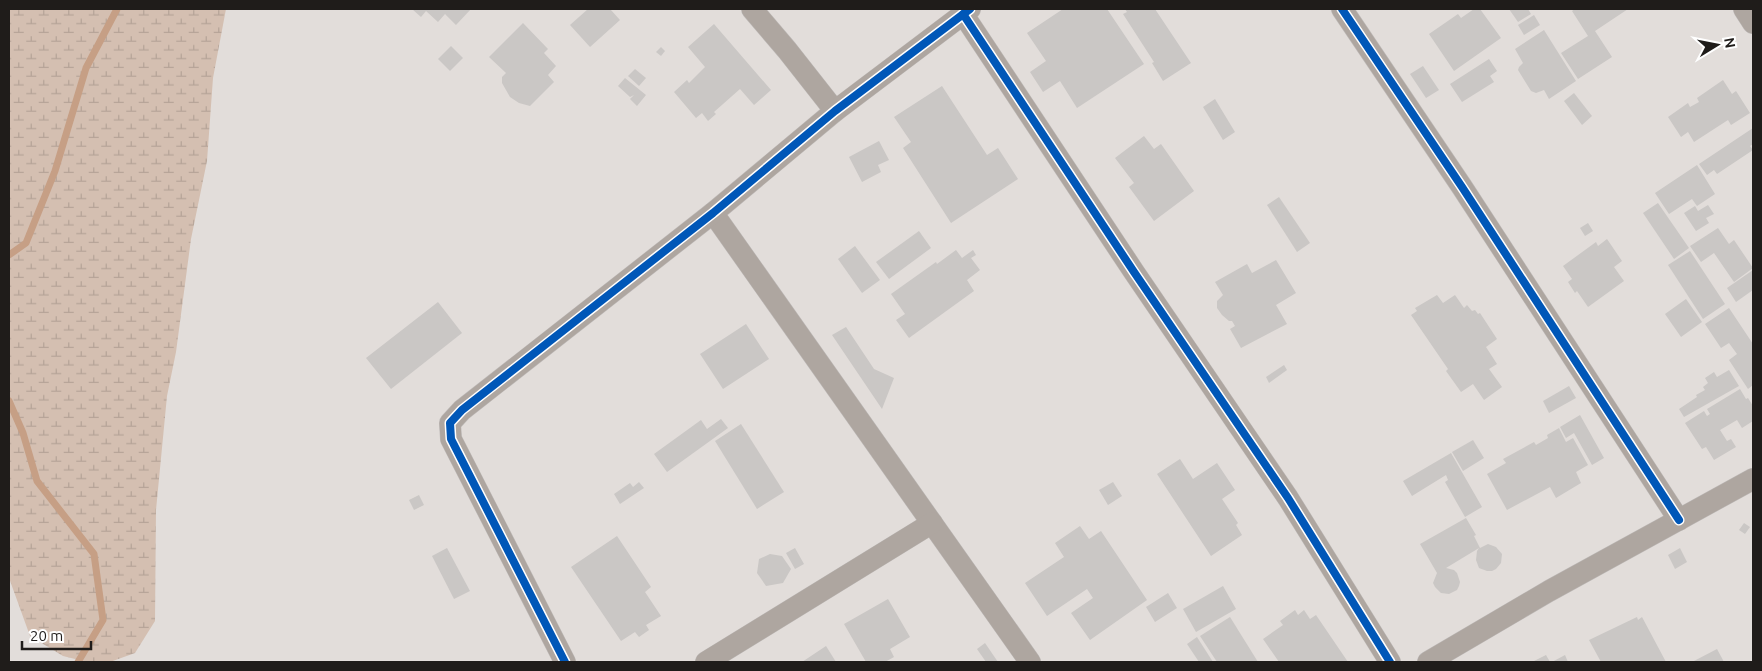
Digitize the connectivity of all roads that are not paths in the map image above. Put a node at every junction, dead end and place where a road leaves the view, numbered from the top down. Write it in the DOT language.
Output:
graph roads {
  1 [pos="752,9"];
  2 [pos="1342,9"];
  3 [pos="1744,9"];
  4 [pos="966,11"];
  5 [pos="1753,23"];
  6 [pos="835,111"];
  7 [pos="713,213"];
  8 [pos="1753,479"];
  9 [pos="1679,520"];
  10 [pos="932,523"];
  11 [pos="565,662"];
  12 [pos="706,662"];
  13 [pos="1030,662"];
  14 [pos="1390,662"];
  15 [pos="1428,662"];
  1 -- 6 [label="street"];
  2 -- 9 [label="street"];
  3 -- 5 [label="street"];
  4 -- 6 [label="street"];
  4 -- 14 [label="street"];
  6 -- 7 [label="street"];
  7 -- 10 [label="street"];
  7 -- 11 [label="street"];
  8 -- 9 [label="street"];
  9 -- 15 [label="street"];
  10 -- 12 [label="street"];
  10 -- 13 [label="street"];
}
